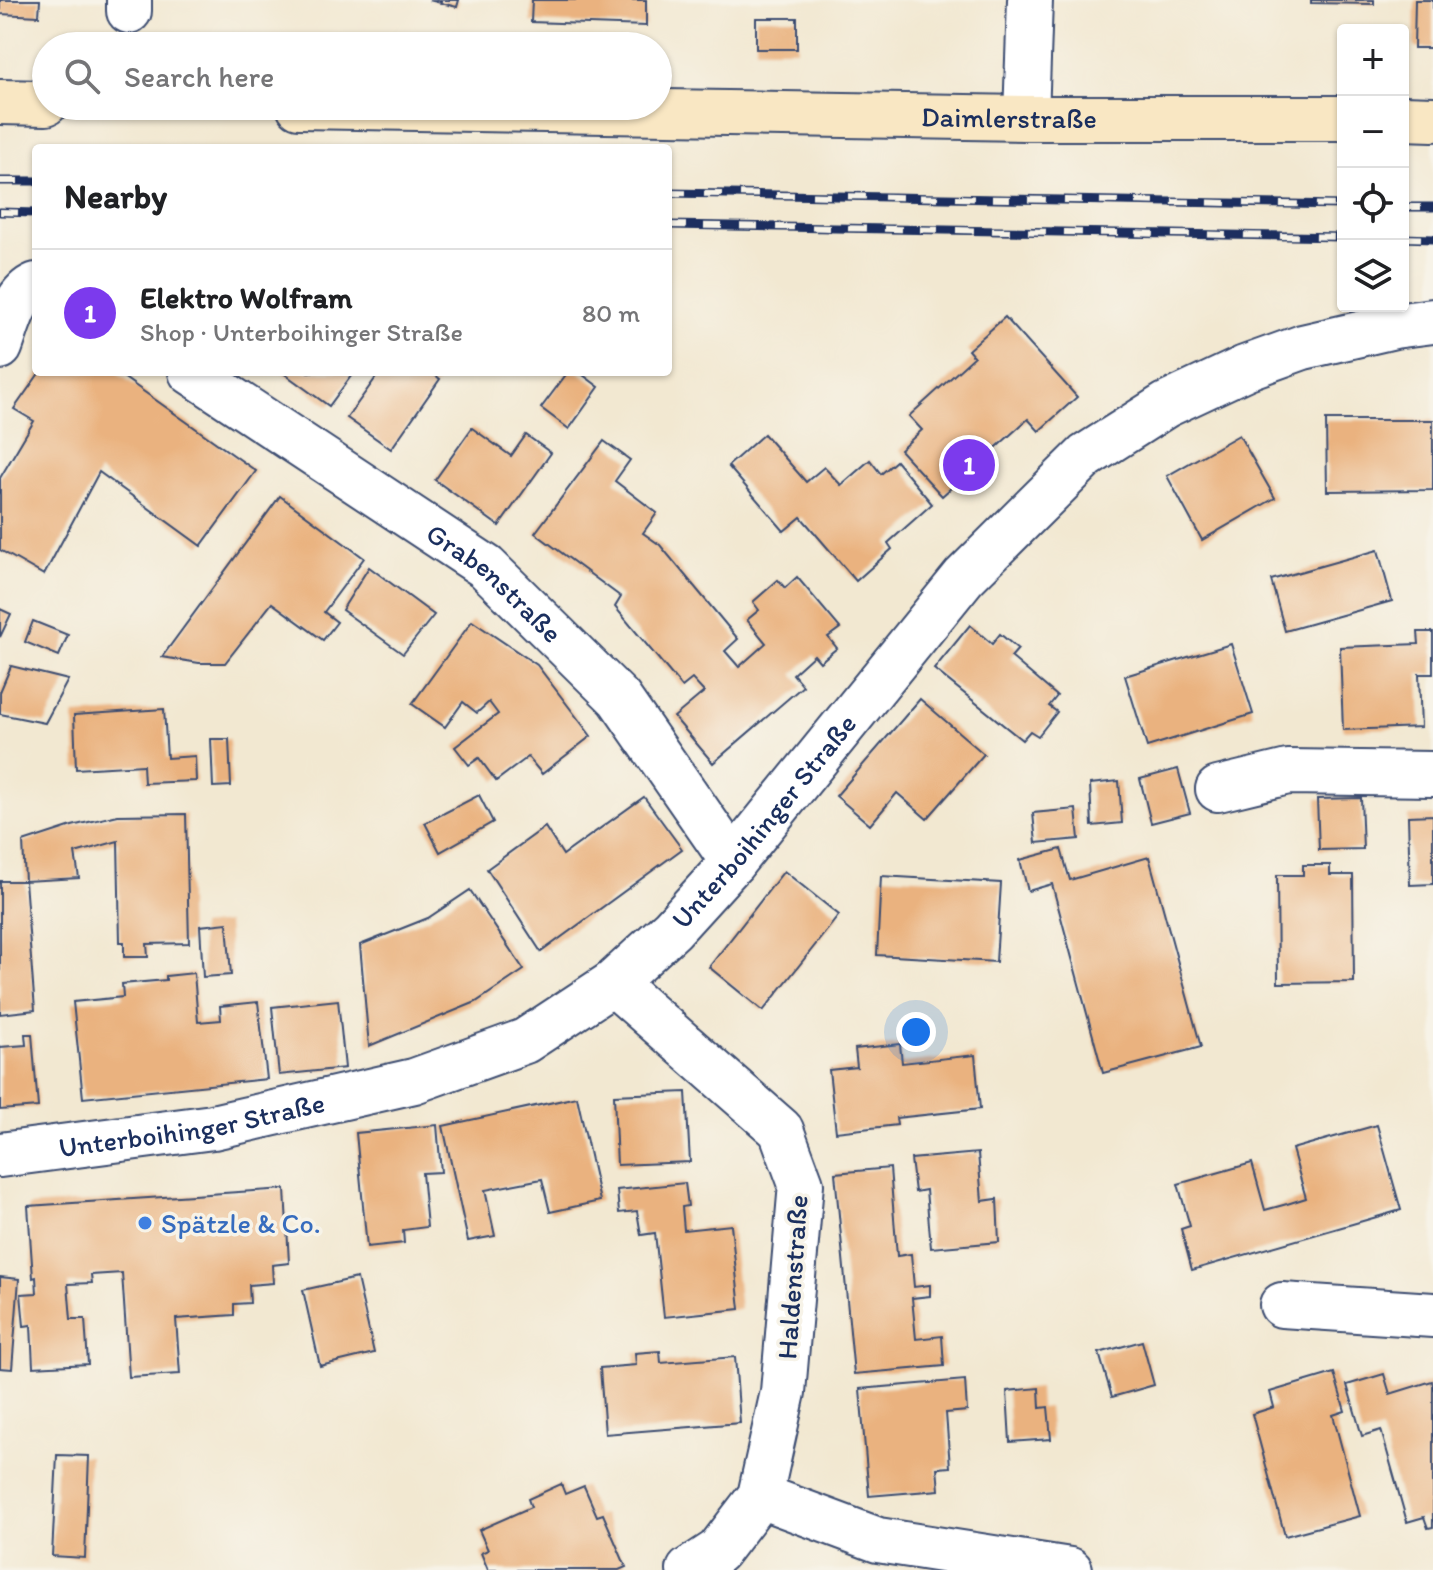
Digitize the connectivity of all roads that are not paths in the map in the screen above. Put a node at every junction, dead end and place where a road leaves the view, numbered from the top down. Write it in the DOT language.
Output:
graph roads {
  1 [pos="1030,0"];
  2 [pos="0,102"];
  3 [pos="32,103"];
  4 [pos="672,112"];
  5 [pos="1026,118"];
  6 [pos="1337,118"];
  7 [pos="1409,118"];
  8 [pos="1433,119"];
  9 [pos="32,286"];
  10 [pos="1433,321"];
  11 [pos="0,347"];
  12 [pos="197,376"];
  13 [pos="1433,774"];
  14 [pos="1218,789"];
  15 [pos="733,862"];
  16 [pos="613,983"];
  17 [pos="0,1155"];
  18 [pos="1282,1305"];
  19 [pos="1433,1315"];
  20 [pos="760,1496"];
  21 [pos="689,1570"];
  22 [pos="1070,1570"];
  1 -- 5 [label="street"];
  2 -- 3 [label="main road"];
  4 -- 5 [label="main road, Daimlerstraße"];
  5 -- 6 [label="main road, Daimlerstraße"];
  7 -- 8 [label="main road"];
  9 -- 11 [label="street"];
  10 -- 15 [label="street, Unterboihinger Straße"];
  12 -- 15 [label="street, Grabenstraße"];
  13 -- 14 [label="street"];
  15 -- 16 [label="street, Unterboihinger Straße"];
  16 -- 17 [label="street, Unterboihinger Straße"];
  16 -- 20 [label="street, Haldenstraße"];
  18 -- 19 [label="street"];
  20 -- 21 [label="street, Haldenstraße"];
  20 -- 22 [label="street"];
}
